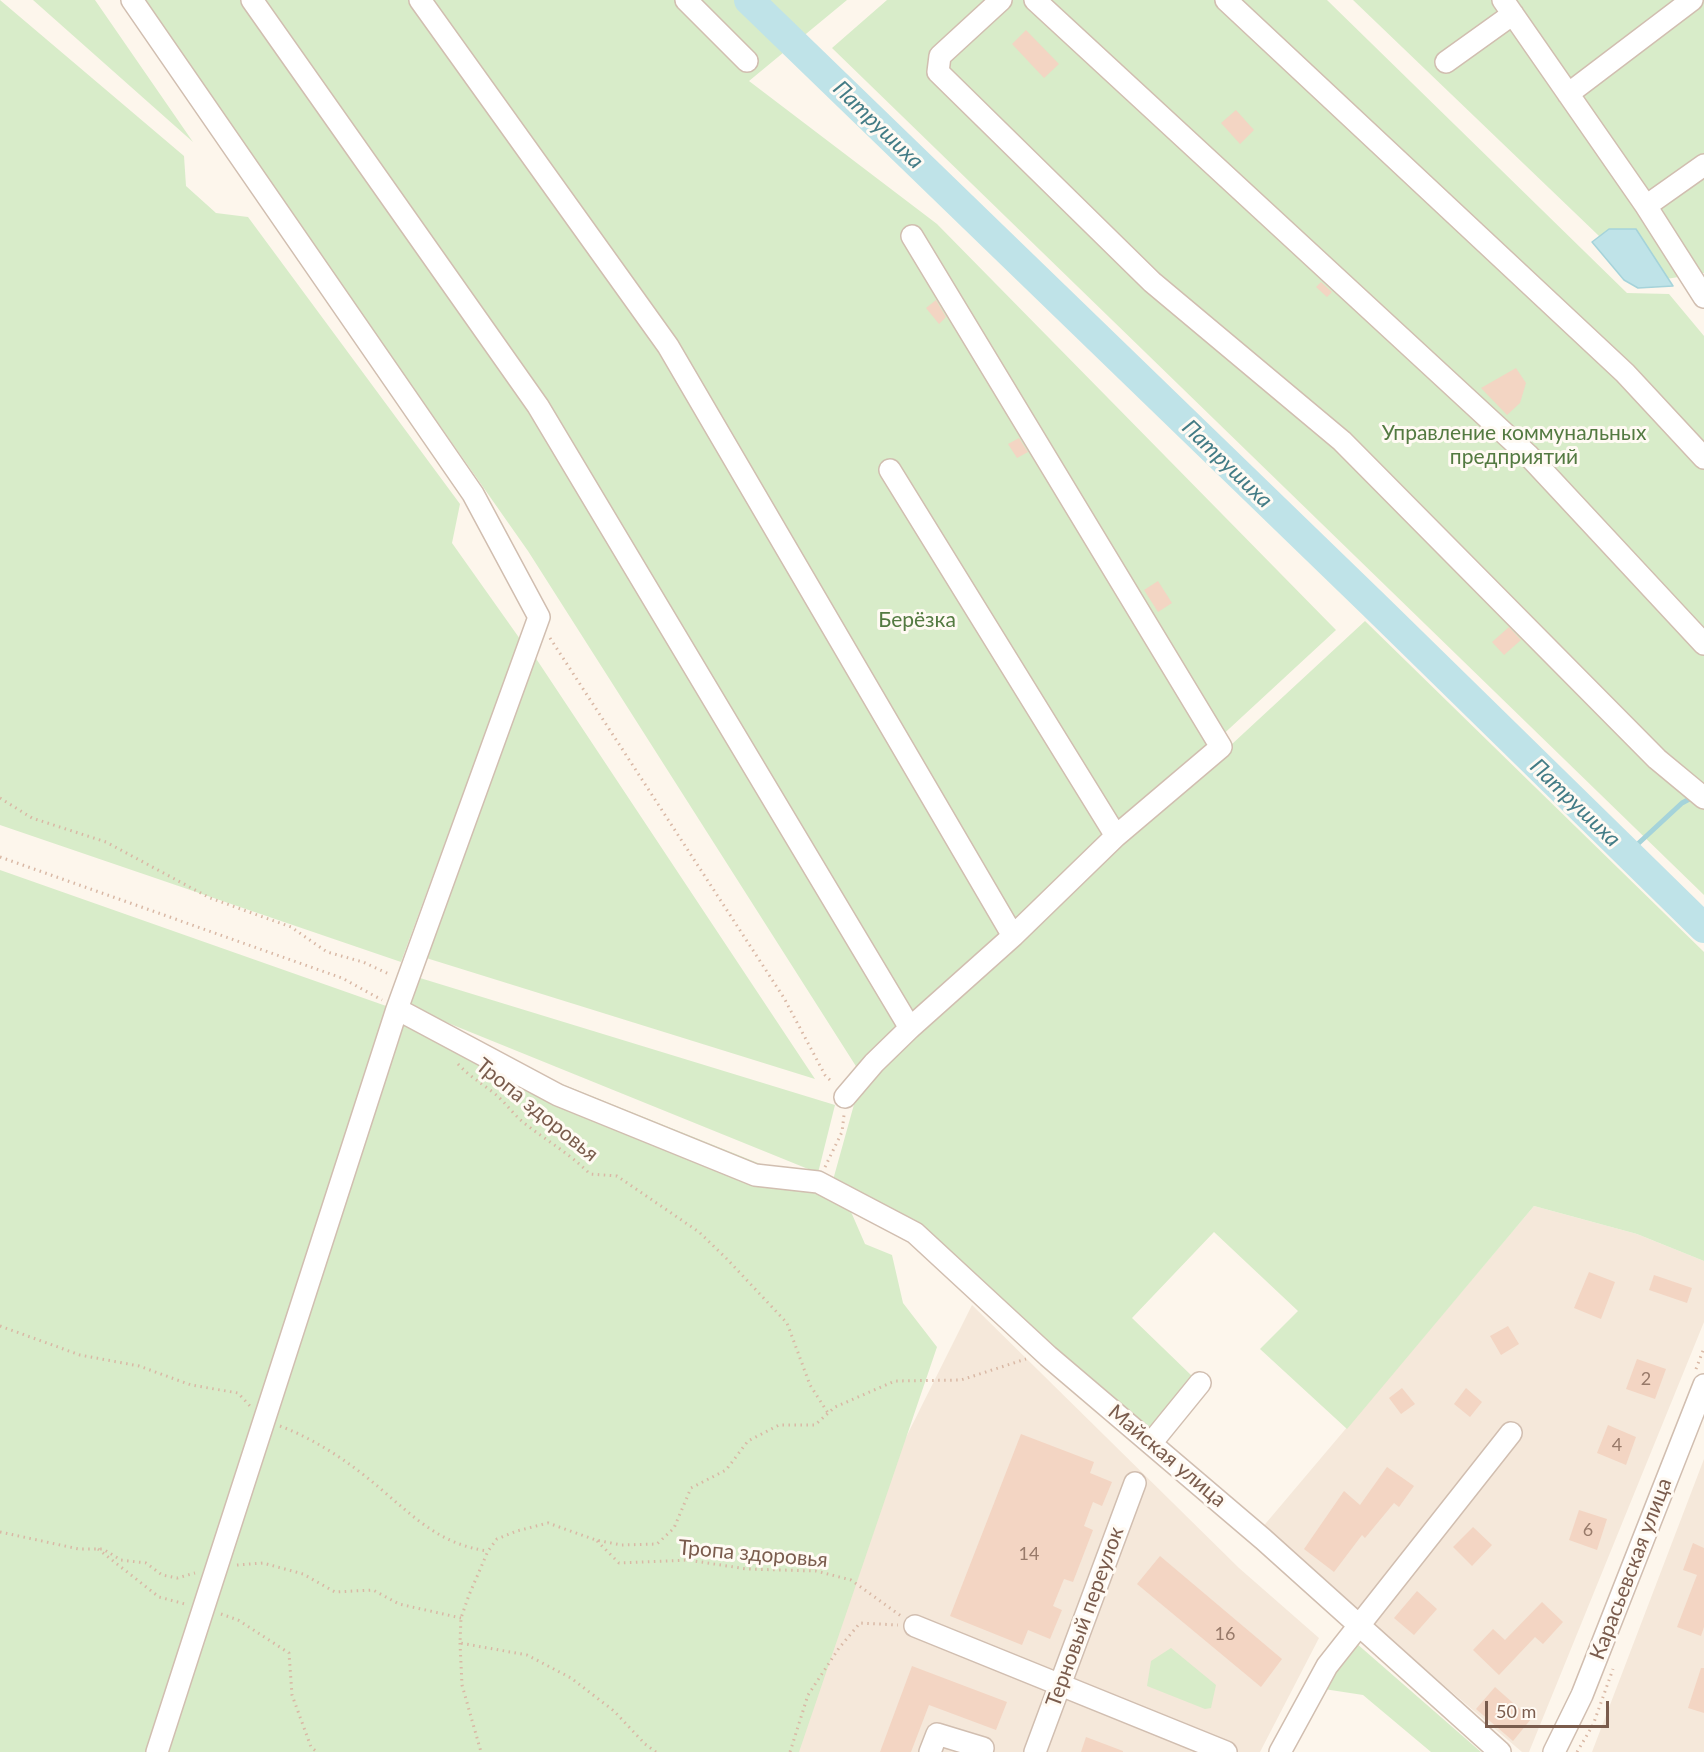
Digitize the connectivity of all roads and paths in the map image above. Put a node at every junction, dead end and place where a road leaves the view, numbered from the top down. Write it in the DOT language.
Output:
graph roads {
  1 [pos="132,0"];
  2 [pos="252,0"];
  3 [pos="420,0"];
  4 [pos="686,0"];
  5 [pos="1001,0"];
  6 [pos="1035,0"];
  7 [pos="1226,0"];
  8 [pos="1692,0"];
  9 [pos="1508,7"];
  10 [pos="747,62"];
  11 [pos="1446,62"];
  12 [pos="1568,94"];
  13 [pos="1704,165"];
  14 [pos="1646,206"];
  15 [pos="912,236"];
  16 [pos="1702,294"];
  17 [pos="1704,458"];
  18 [pos="891,470"];
  19 [pos="539,617"];
  20 [pos="1704,644"];
  21 [pos="1700,786"];
  22 [pos="0,798"];
  23 [pos="1116,836"];
  24 [pos="0,857"];
  25 [pos="1013,936"];
  26 [pos="406,982"];
  27 [pos="397,1009"];
  28 [pos="910,1028"];
  29 [pos="454,1060"];
  30 [pos="845,1097"];
  31 [pos="818,1182"];
  32 [pos="1043,1351"];
  33 [pos="1200,1383"];
  34 [pos="1704,1385"];
  35 [pos="828,1413"];
  36 [pos="1511,1433"];
  37 [pos="1152,1442"];
  38 [pos="1135,1483"];
  39 [pos="597,1540"];
  40 [pos="98,1549"];
  41 [pos="203,1608"];
  42 [pos="1360,1624"];
  43 [pos="915,1626"];
  44 [pos="460,1643"];
  45 [pos="1060,1686"];
  46 [pos="156,1752"];
  47 [pos="317,1752"];
  48 [pos="481,1752"];
  49 [pos="656,1752"];
  50 [pos="790,1752"];
  51 [pos="930,1752"];
  52 [pos="982,1752"];
  53 [pos="1035,1752"];
  54 [pos="1226,1752"];
  55 [pos="1280,1752"];
  56 [pos="1500,1752"];
  57 [pos="1554,1752"];
  1 -- 19 [label="street"];
  2 -- 28 [label="street"];
  3 -- 25 [label="street"];
  4 -- 10 [label="street"];
  5 -- 21 [label="street"];
  6 -- 20 [label="street"];
  7 -- 17 [label="street"];
  8 -- 12 [label="street"];
  9 -- 11 [label="street"];
  9 -- 12 [label="street"];
  12 -- 14 [label="street"];
  13 -- 14 [label="street"];
  14 -- 16 [label="street"];
  15 -- 23 [label="street"];
  18 -- 23 [label="street"];
  19 -- 26 [label="street"];
  19 -- 30 [label="path"];
  22 -- 26 [label="path"];
  23 -- 25 [label="street"];
  24 -- 27 [label="path"];
  25 -- 28 [label="street"];
  26 -- 27 [label="street"];
  27 -- 31 [label="street"];
  27 -- 41 [label="street"];
  28 -- 30 [label="street"];
  29 -- 35 [label="path, Тропа здоровья"];
  30 -- 31 [label="path"];
  31 -- 32 [label="street, Майская улица"];
  32 -- 35 [label="path, Тропа здоровья"];
  32 -- 37 [label="street, Майская улица"];
  33 -- 37 [label="street"];
  34 -- 57 [label="street, Карасьевская улица"];
  35 -- 39 [label="path, Тропа здоровья"];
  36 -- 42 [label="street"];
  37 -- 42 [label="street, Майская улица"];
  38 -- 45 [label="street, Терновый переулок"];
  39 -- 43 [label="path, Тропа здоровья"];
  39 -- 44 [label="path, Тропа здоровья"];
  40 -- 41 [label="path"];
  41 -- 46 [label="street"];
  41 -- 47 [label="path"];
  42 -- 55 [label="street"];
  42 -- 56 [label="street, Майская улица"];
  43 -- 45 [label="street"];
  43 -- 50 [label="path"];
  44 -- 48 [label="path, Тропа здоровья"];
  44 -- 49 [label="path"];
  45 -- 53 [label="street, Терновый переулок"];
  45 -- 54 [label="street"];
  51 -- 52 [label="street"];
}
